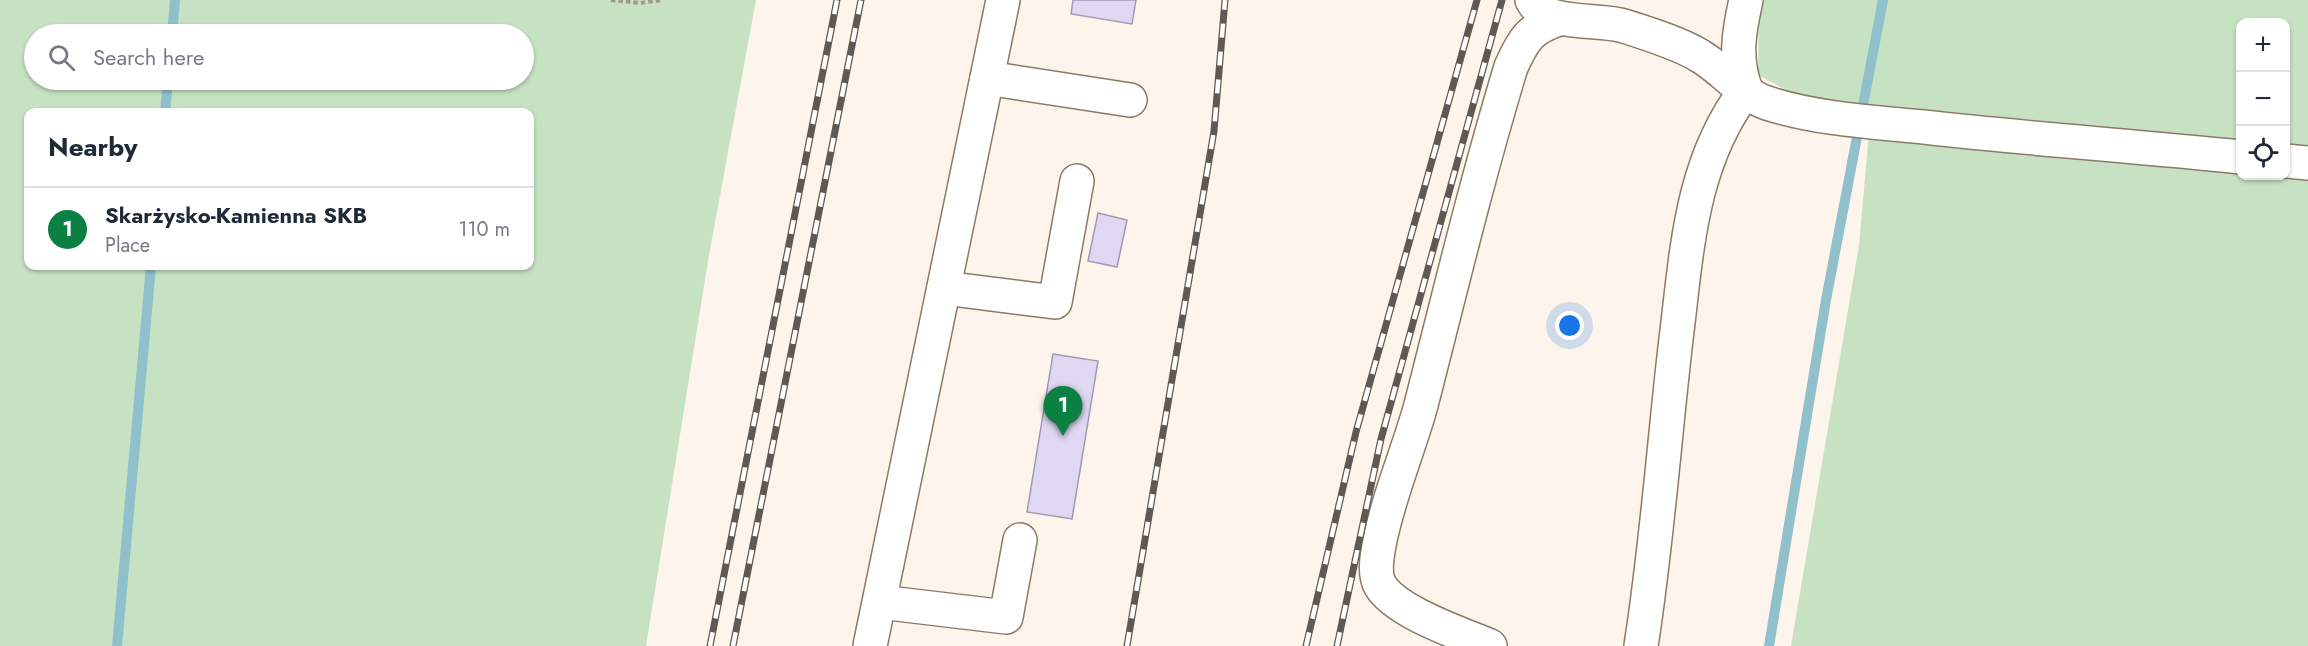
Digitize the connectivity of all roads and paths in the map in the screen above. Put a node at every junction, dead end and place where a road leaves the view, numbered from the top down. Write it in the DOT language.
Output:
graph roads {
  1 [pos="611,0"];
  2 [pos="662,0"];
  3 [pos="1003,0"];
  4 [pos="1532,0"];
  5 [pos="1594,0"];
  6 [pos="1746,0"];
  7 [pos="1559,19"];
  8 [pos="1623,26"];
  9 [pos="987,78"];
  10 [pos="1746,90"];
  11 [pos="1130,100"];
  12 [pos="2236,156"];
  13 [pos="2290,161"];
  14 [pos="2308,163"];
  15 [pos="1077,181"];
  16 [pos="944,288"];
  17 [pos="1020,540"];
  18 [pos="879,602"];
  19 [pos="870,646"];
  20 [pos="1490,646"];
  21 [pos="1641,646"];
  1 -- 2 [label="path"];
  3 -- 9 [label="street"];
  4 -- 7 [label="street"];
  5 -- 8 [label="street"];
  6 -- 10 [label="street"];
  7 -- 8 [label="street"];
  7 -- 20 [label="street"];
  8 -- 10 [label="street"];
  9 -- 11 [label="street"];
  9 -- 16 [label="street"];
  10 -- 12 [label="street"];
  10 -- 21 [label="street"];
  13 -- 14 [label="street"];
  15 -- 16 [label="street"];
  16 -- 18 [label="street"];
  17 -- 18 [label="street"];
  18 -- 19 [label="street"];
}
